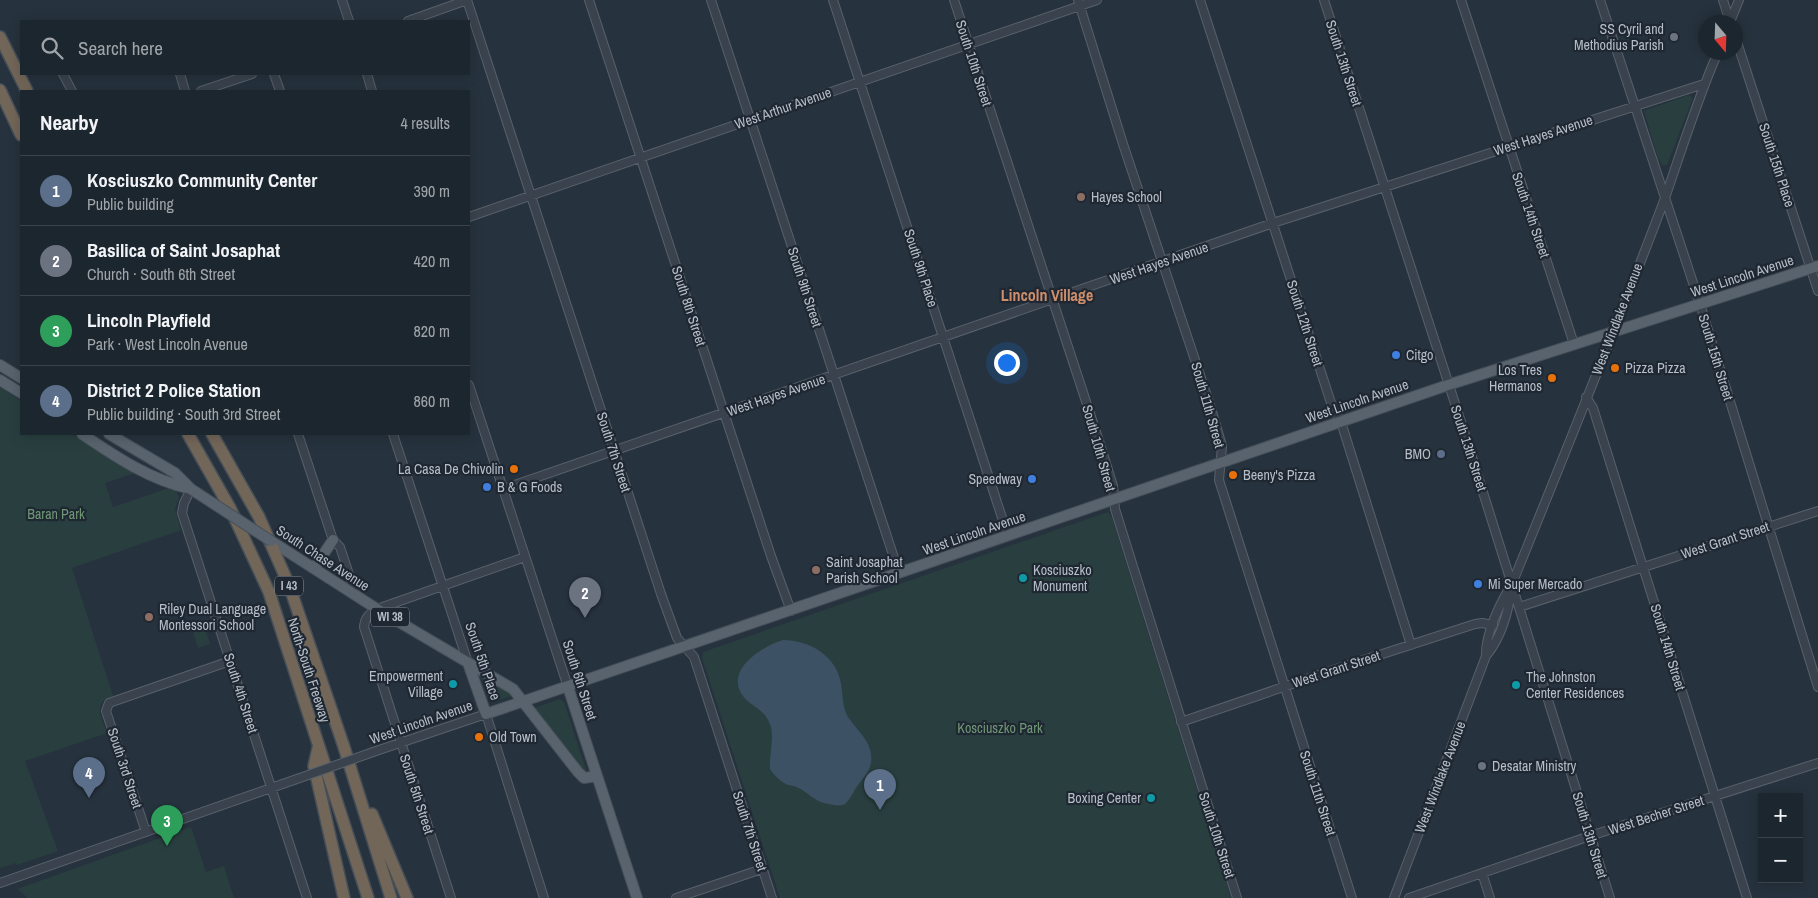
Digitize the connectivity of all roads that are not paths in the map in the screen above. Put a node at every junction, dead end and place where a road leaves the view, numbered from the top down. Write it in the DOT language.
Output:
graph roads {
  1 [pos="342,0"];
  2 [pos="467,0"];
  3 [pos="589,0"];
  4 [pos="710,0"];
  5 [pos="833,0"];
  6 [pos="954,0"];
  7 [pos="1097,0"];
  8 [pos="1200,0"];
  9 [pos="1324,0"];
  10 [pos="1460,0"];
  11 [pos="1600,0"];
  12 [pos="1723,0"];
  13 [pos="1739,0"];
  14 [pos="1079,3"];
  15 [pos="1728,15"];
  16 [pos="1733,15"];
  17 [pos="349,20"];
  18 [pos="411,20"];
  19 [pos="0,37"];
  20 [pos="968,44"];
  21 [pos="1743,59"];
  22 [pos="1714,60"];
  23 [pos="64,75"];
  24 [pos="180,75"];
  25 [pos="249,75"];
  26 [pos="274,75"];
  27 [pos="367,75"];
  28 [pos="860,82"];
  29 [pos="1704,84"];
  30 [pos="0,90"];
  31 [pos="26,90"];
  32 [pos="71,90"];
  33 [pos="185,90"];
  34 [pos="204,90"];
  35 [pos="280,90"];
  36 [pos="372,90"];
  37 [pos="1635,106"];
  38 [pos="750,120"];
  39 [pos="20,133"];
  40 [pos="1508,146"];
  41 [pos="640,158"];
  42 [pos="1385,187"];
  43 [pos="530,196"];
  44 [pos="1665,198"];
  45 [pos="470,217"];
  46 [pos="1273,223"];
  47 [pos="1163,262"];
  48 [pos="1814,267"];
  49 [pos="1818,290"];
  50 [pos="1053,300"];
  51 [pos="1700,304"];
  52 [pos="1612,332"];
  53 [pos="944,337"];
  54 [pos="1574,344"];
  55 [pos="0,364"];
  56 [pos="834,374"];
  57 [pos="0,380"];
  58 [pos="1448,384"];
  59 [pos="20,386"];
  60 [pos="470,388"];
  61 [pos="1586,397"];
  62 [pos="724,413"];
  63 [pos="1341,422"];
  64 [pos="84,435"];
  65 [pos="111,435"];
  66 [pos="189,435"];
  67 [pos="213,435"];
  68 [pos="298,435"];
  69 [pos="392,435"];
  70 [pos="614,451"];
  71 [pos="1220,463"];
  72 [pos="191,488"];
  73 [pos="503,489"];
  74 [pos="1114,500"];
  75 [pos="1818,511"];
  76 [pos="1768,526"];
  77 [pos="1008,536"];
  78 [pos="333,540"];
  79 [pos="525,558"];
  80 [pos="1643,567"];
  81 [pos="314,568"];
  82 [pos="900,573"];
  83 [pos="1512,584"];
  84 [pos="443,586"];
  85 [pos="356,596"];
  86 [pos="1519,607"];
  87 [pos="377,609"];
  88 [pos="791,611"];
  89 [pos="1492,626"];
  90 [pos="1410,645"];
  91 [pos="685,647"];
  92 [pos="1486,656"];
  93 [pos="230,661"];
  94 [pos="468,664"];
  95 [pos="568,687"];
  96 [pos="1284,687"];
  97 [pos="1818,687"];
  98 [pos="523,703"];
  99 [pos="486,714"];
  100 [pos="1181,722"];
  101 [pos="401,743"];
  102 [pos="318,748"];
  103 [pos="344,748"];
  104 [pos="1818,763"];
  105 [pos="597,776"];
  106 [pos="272,788"];
  107 [pos="1715,796"];
  108 [pos="146,832"];
  109 [pos="1590,836"];
  110 [pos="762,869"];
  111 [pos="1482,873"];
  112 [pos="0,883"];
  113 [pos="308,898"];
  114 [pos="344,898"];
  115 [pos="368,898"];
  116 [pos="391,898"];
  117 [pos="407,898"];
  118 [pos="451,898"];
  119 [pos="544,898"];
  120 [pos="637,898"];
  121 [pos="676,898"];
  122 [pos="772,898"];
  123 [pos="1237,898"];
  124 [pos="1352,898"];
  125 [pos="1394,898"];
  126 [pos="1410,898"];
  127 [pos="1490,898"];
  128 [pos="1610,898"];
  129 [pos="1747,898"];
  1 -- 17 [label="street"];
  2 -- 18 [label="street"];
  2 -- 43 [label="street, South 7th Street"];
  3 -- 41 [label="street, South 8th Street"];
  4 -- 38 [label="street, South 9th Street"];
  5 -- 28 [label="street, South 9th Place"];
  6 -- 20 [label="street, South 10th Street"];
  7 -- 14 [label="street, West Arthur Avenue"];
  8 -- 46 [label="street, South 12th Street"];
  9 -- 42 [label="street, South 13th Street"];
  10 -- 40 [label="street, South 14th Street"];
  11 -- 37 [label="street, South 15th Street"];
  12 -- 15 [label="street"];
  13 -- 16 [label="street"];
  14 -- 20 [label="street, West Arthur Avenue"];
  14 -- 47 [label="street, South 11th Street"];
  19 -- 31 [label="highway"];
  20 -- 28 [label="street, West Arthur Avenue"];
  20 -- 50 [label="street, South 10th Street"];
  21 -- 48 [label="street, South 15th Place"];
  22 -- 29 [label="street, West Windlake Avenue"];
  23 -- 32 [label="street"];
  24 -- 33 [label="street"];
  25 -- 34 [label="street"];
  26 -- 35 [label="street"];
  27 -- 36 [label="street"];
  28 -- 38 [label="street, West Arthur Avenue"];
  28 -- 53 [label="street, South 9th Place"];
  29 -- 37 [label="street, West Hayes Avenue"];
  29 -- 44 [label="street, West Windlake Avenue"];
  30 -- 39 [label="highway"];
  37 -- 40 [label="street, West Hayes Avenue"];
  37 -- 44 [label="street, South 15th Street"];
  38 -- 41 [label="street, West Arthur Avenue"];
  38 -- 56 [label="street, South 9th Street"];
  40 -- 42 [label="street, West Hayes Avenue"];
  40 -- 54 [label="street, South 14th Street"];
  41 -- 43 [label="street, West Arthur Avenue"];
  41 -- 62 [label="street, South 8th Street"];
  42 -- 46 [label="street, West Hayes Avenue"];
  42 -- 58 [label="street, South 13th Street"];
  43 -- 45 [label="street, West Arthur Avenue"];
  43 -- 70 [label="street, South 7th Street"];
  44 -- 51 [label="street, South 15th Street"];
  44 -- 52 [label="street, West Windlake Avenue"];
  46 -- 47 [label="street, West Hayes Avenue"];
  46 -- 63 [label="street, South 12th Street"];
  47 -- 50 [label="street, West Hayes Avenue"];
  47 -- 71 [label="street, South 11th Street"];
  48 -- 49 [label="street, South 15th Place"];
  48 -- 51 [label="main road, West Lincoln Avenue"];
  50 -- 53 [label="street, West Hayes Avenue"];
  50 -- 74 [label="street, South 10th Street"];
  51 -- 52 [label="main road, West Lincoln Avenue"];
  51 -- 76 [label="street, South 15th Street"];
  52 -- 54 [label="main road, West Lincoln Avenue"];
  52 -- 61 [label="street, West Windlake Avenue"];
  53 -- 56 [label="street, West Hayes Avenue"];
  53 -- 77 [label="street, South 9th Place"];
  54 -- 58 [label="main road, West Lincoln Avenue"];
  55 -- 59 [label="main road"];
  56 -- 62 [label="street, West Hayes Avenue"];
  56 -- 82 [label="street, South 9th Street"];
  57 -- 59 [label="main road"];
  58 -- 63 [label="main road, West Lincoln Avenue"];
  58 -- 83 [label="street, South 13th Street"];
  60 -- 73 [label="street, South 6th Street"];
  61 -- 80 [label="street, South 14th Street"];
  61 -- 83 [label="street, West Windlake Avenue"];
  62 -- 70 [label="street, West Hayes Avenue"];
  62 -- 88 [label="street, South 8th Street"];
  63 -- 71 [label="main road, West Lincoln Avenue"];
  63 -- 90 [label="street, South 12th Street"];
  64 -- 72 [label="main road, South Chase Avenue / WI 38"];
  65 -- 72 [label="main road, South Chase Avenue / WI 38"];
  66 -- 102 [label="highway, North-South Freeway / I 43"];
  67 -- 103 [label="highway, North-South Freeway / I 43"];
  68 -- 78 [label="street"];
  69 -- 84 [label="street, South 5th Place"];
  70 -- 73 [label="street, West Hayes Avenue"];
  70 -- 91 [label="street, South 7th Street"];
  71 -- 74 [label="main road, West Lincoln Avenue"];
  71 -- 96 [label="street, South 11th Street"];
  72 -- 81 [label="main road, South Chase Avenue / WI 38, bridge"];
  72 -- 93 [label="street, South 4th Street"];
  73 -- 79 [label="street, South 6th Street"];
  74 -- 77 [label="main road, West Lincoln Avenue"];
  74 -- 100 [label="street, South 10th Street"];
  75 -- 76 [label="street, West Grant Street"];
  76 -- 80 [label="street, West Grant Street"];
  76 -- 97 [label="street, South 15th Street"];
  77 -- 82 [label="main road, West Lincoln Avenue"];
  78 -- 81 [label="main road"];
  78 -- 85 [label="street"];
  79 -- 84 [label="street"];
  79 -- 95 [label="street, South 6th Street"];
  80 -- 86 [label="street, West Grant Street"];
  80 -- 107 [label="street, South 14th Street"];
  81 -- 85 [label="main road, South Chase Avenue / WI 38"];
  82 -- 88 [label="main road, West Lincoln Avenue"];
  83 -- 86 [label="street, South 13th Street"];
  83 -- 89 [label="street, West Windlake Avenue"];
  83 -- 92 [label="street, West Windlake Avenue"];
  84 -- 87 [label="street"];
  84 -- 94 [label="street, South 5th Place"];
  85 -- 87 [label="main road, South Chase Avenue / WI 38"];
  86 -- 109 [label="street, South 13th Street"];
  87 -- 94 [label="main road, South Chase Avenue / WI 38"];
  87 -- 101 [label="street, South 5th Street"];
  88 -- 91 [label="main road, West Lincoln Avenue"];
  89 -- 90 [label="street, West Grant Street"];
  89 -- 92 [label="street, West Windlake Avenue"];
  90 -- 96 [label="street, West Grant Street"];
  91 -- 95 [label="main road, West Lincoln Avenue"];
  91 -- 110 [label="street, South 7th Street"];
  92 -- 125 [label="street, West Windlake Avenue"];
  93 -- 106 [label="street, South 4th Street"];
  93 -- 108 [label="street, South 3rd Street"];
  94 -- 98 [label="main road, South Chase Avenue / WI 38"];
  94 -- 99 [label="main road, South 5th Place"];
  95 -- 98 [label="main road, West Lincoln Avenue"];
  95 -- 105 [label="main road, South 6th Street"];
  96 -- 100 [label="street, West Grant Street"];
  96 -- 124 [label="street, South 11th Street"];
  98 -- 99 [label="main road, West Lincoln Avenue"];
  98 -- 105 [label="main road, South Chase Avenue / WI 38"];
  99 -- 101 [label="street, West Lincoln Avenue"];
  99 -- 119 [label="street, South 5th Place"];
  100 -- 123 [label="street, South 10th Street"];
  101 -- 106 [label="street, West Lincoln Avenue, bridge"];
  101 -- 118 [label="street, South 5th Street"];
  102 -- 114 [label="highway"];
  102 -- 115 [label="highway, North-South Freeway / I 43"];
  103 -- 116 [label="highway, North-South Freeway / I 43"];
  103 -- 117 [label="highway"];
  104 -- 107 [label="street, West Becher Street"];
  105 -- 120 [label="main road, South 6th Street"];
  106 -- 108 [label="street, West Lincoln Avenue"];
  106 -- 113 [label="street, South 4th Street"];
  107 -- 109 [label="street, West Becher Street"];
  107 -- 129 [label="street, South 14th Street"];
  108 -- 112 [label="street, West Lincoln Avenue"];
  109 -- 111 [label="street, West Becher Street"];
  109 -- 128 [label="street, South 13th Street"];
  110 -- 121 [label="street"];
  110 -- 122 [label="street, South 7th Street"];
  111 -- 126 [label="street, West Becher Street"];
  111 -- 127 [label="street"];
}
